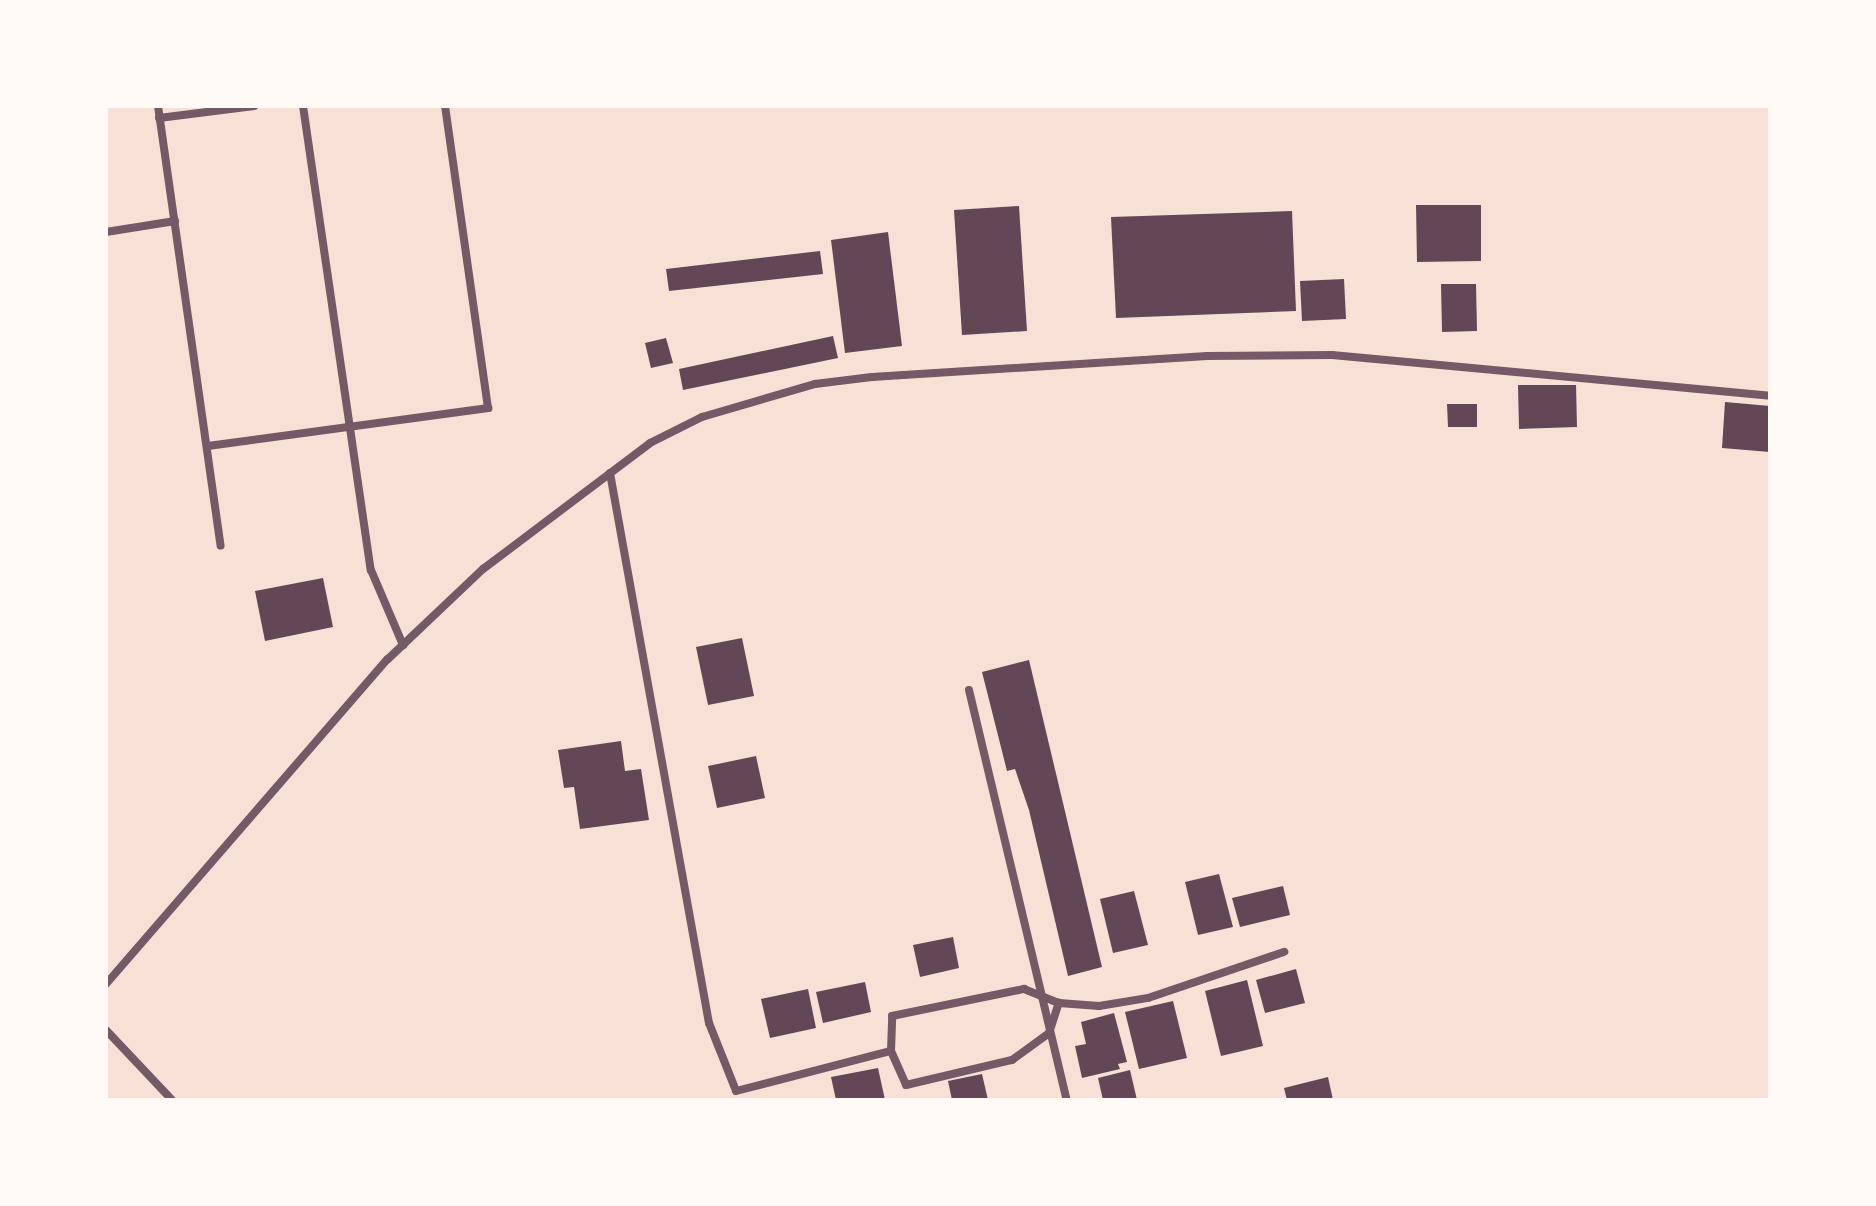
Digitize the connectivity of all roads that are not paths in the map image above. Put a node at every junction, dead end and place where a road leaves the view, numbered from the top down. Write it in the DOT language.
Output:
graph roads {
  1 [pos="158,106"];
  2 [pos="254,106"];
  3 [pos="303,106"];
  4 [pos="445,106"];
  5 [pos="159,118"];
  6 [pos="175,221"];
  7 [pos="106,232"];
  8 [pos="1770,396"];
  9 [pos="349,428"];
  10 [pos="208,446"];
  11 [pos="610,473"];
  12 [pos="221,546"];
  13 [pos="403,645"];
  14 [pos="969,690"];
  15 [pos="1284,952"];
  16 [pos="106,984"];
  17 [pos="1040,995"];
  18 [pos="1059,1003"];
  19 [pos="106,1030"];
  20 [pos="1049,1033"];
  21 [pos="891,1051"];
  22 [pos="172,1100"];
  23 [pos="1067,1100"];
  1 -- 5 [label="street"];
  2 -- 5 [label="street"];
  3 -- 9 [label="street"];
  4 -- 9 [label="street"];
  5 -- 6 [label="street"];
  6 -- 7 [label="street"];
  6 -- 10 [label="street"];
  8 -- 11 [label="street"];
  9 -- 10 [label="street"];
  9 -- 13 [label="street"];
  10 -- 12 [label="street"];
  11 -- 13 [label="street"];
  11 -- 21 [label="street"];
  13 -- 16 [label="street"];
  14 -- 17 [label="street"];
  15 -- 18 [label="street"];
  17 -- 18 [label="street"];
  17 -- 20 [label="street"];
  17 -- 21 [label="street"];
  18 -- 20 [label="street"];
  19 -- 22 [label="street"];
  20 -- 21 [label="street"];
  20 -- 23 [label="street"];
}
